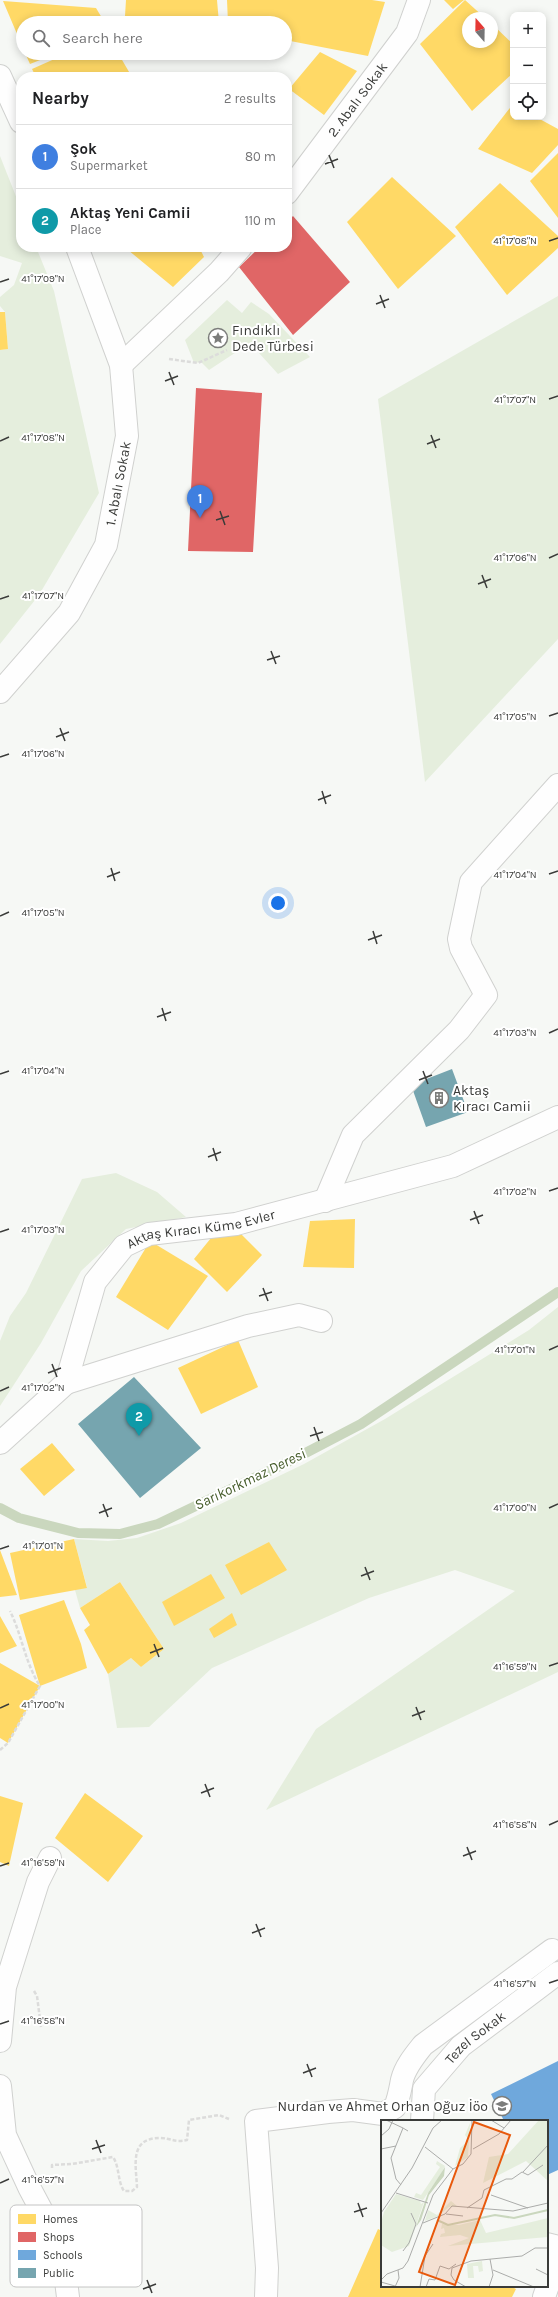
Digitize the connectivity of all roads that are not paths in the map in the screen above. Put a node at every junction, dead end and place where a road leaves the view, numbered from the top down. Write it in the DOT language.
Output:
graph roads {
  1 [pos="420,0"];
  2 [pos="0,76"];
  3 [pos="16,111"];
  4 [pos="292,187"];
  5 [pos="79,252"];
  6 [pos="237,252"];
  7 [pos="121,365"];
  8 [pos="0,692"];
  9 [pos="558,785"];
  10 [pos="558,1117"];
  11 [pos="325,1201"];
  12 [pos="321,1321"];
  13 [pos="66,1383"];
  14 [pos="0,1443"];
  15 [pos="50,1858"];
  16 [pos="552,1950"];
  17 [pos="558,1973"];
  18 [pos="0,2041"];
  19 [pos="0,2086"];
  20 [pos="422,2120"];
  21 [pos="38,2205"];
  22 [pos="548,2244"];
  23 [pos="558,2247"];
  24 [pos="558,2257"];
  25 [pos="548,2286"];
  26 [pos="67,2287"];
  27 [pos="548,2287"];
  28 [pos="68,2297"];
  29 [pos="266,2297"];
  30 [pos="544,2297"];
  1 -- 4 [label="street, 2. Abalı Sokak"];
  2 -- 3 [label="street"];
  5 -- 7 [label="street, 1. Abalı Sokak"];
  6 -- 7 [label="street"];
  7 -- 8 [label="street, 1. Abalı Sokak"];
  9 -- 11 [label="street"];
  10 -- 11 [label="street, Aktaş Kıracı Küme Evler"];
  11 -- 13 [label="street, Aktaş Kıracı Küme Evler"];
  12 -- 13 [label="street"];
  13 -- 14 [label="street"];
  15 -- 18 [label="street"];
  16 -- 29 [label="street"];
  17 -- 20 [label="street, Tezel Sokak"];
  19 -- 21 [label="street"];
  22 -- 23 [label="street"];
  24 -- 25 [label="street"];
  26 -- 28 [label="street"];
  27 -- 30 [label="street"];
}
